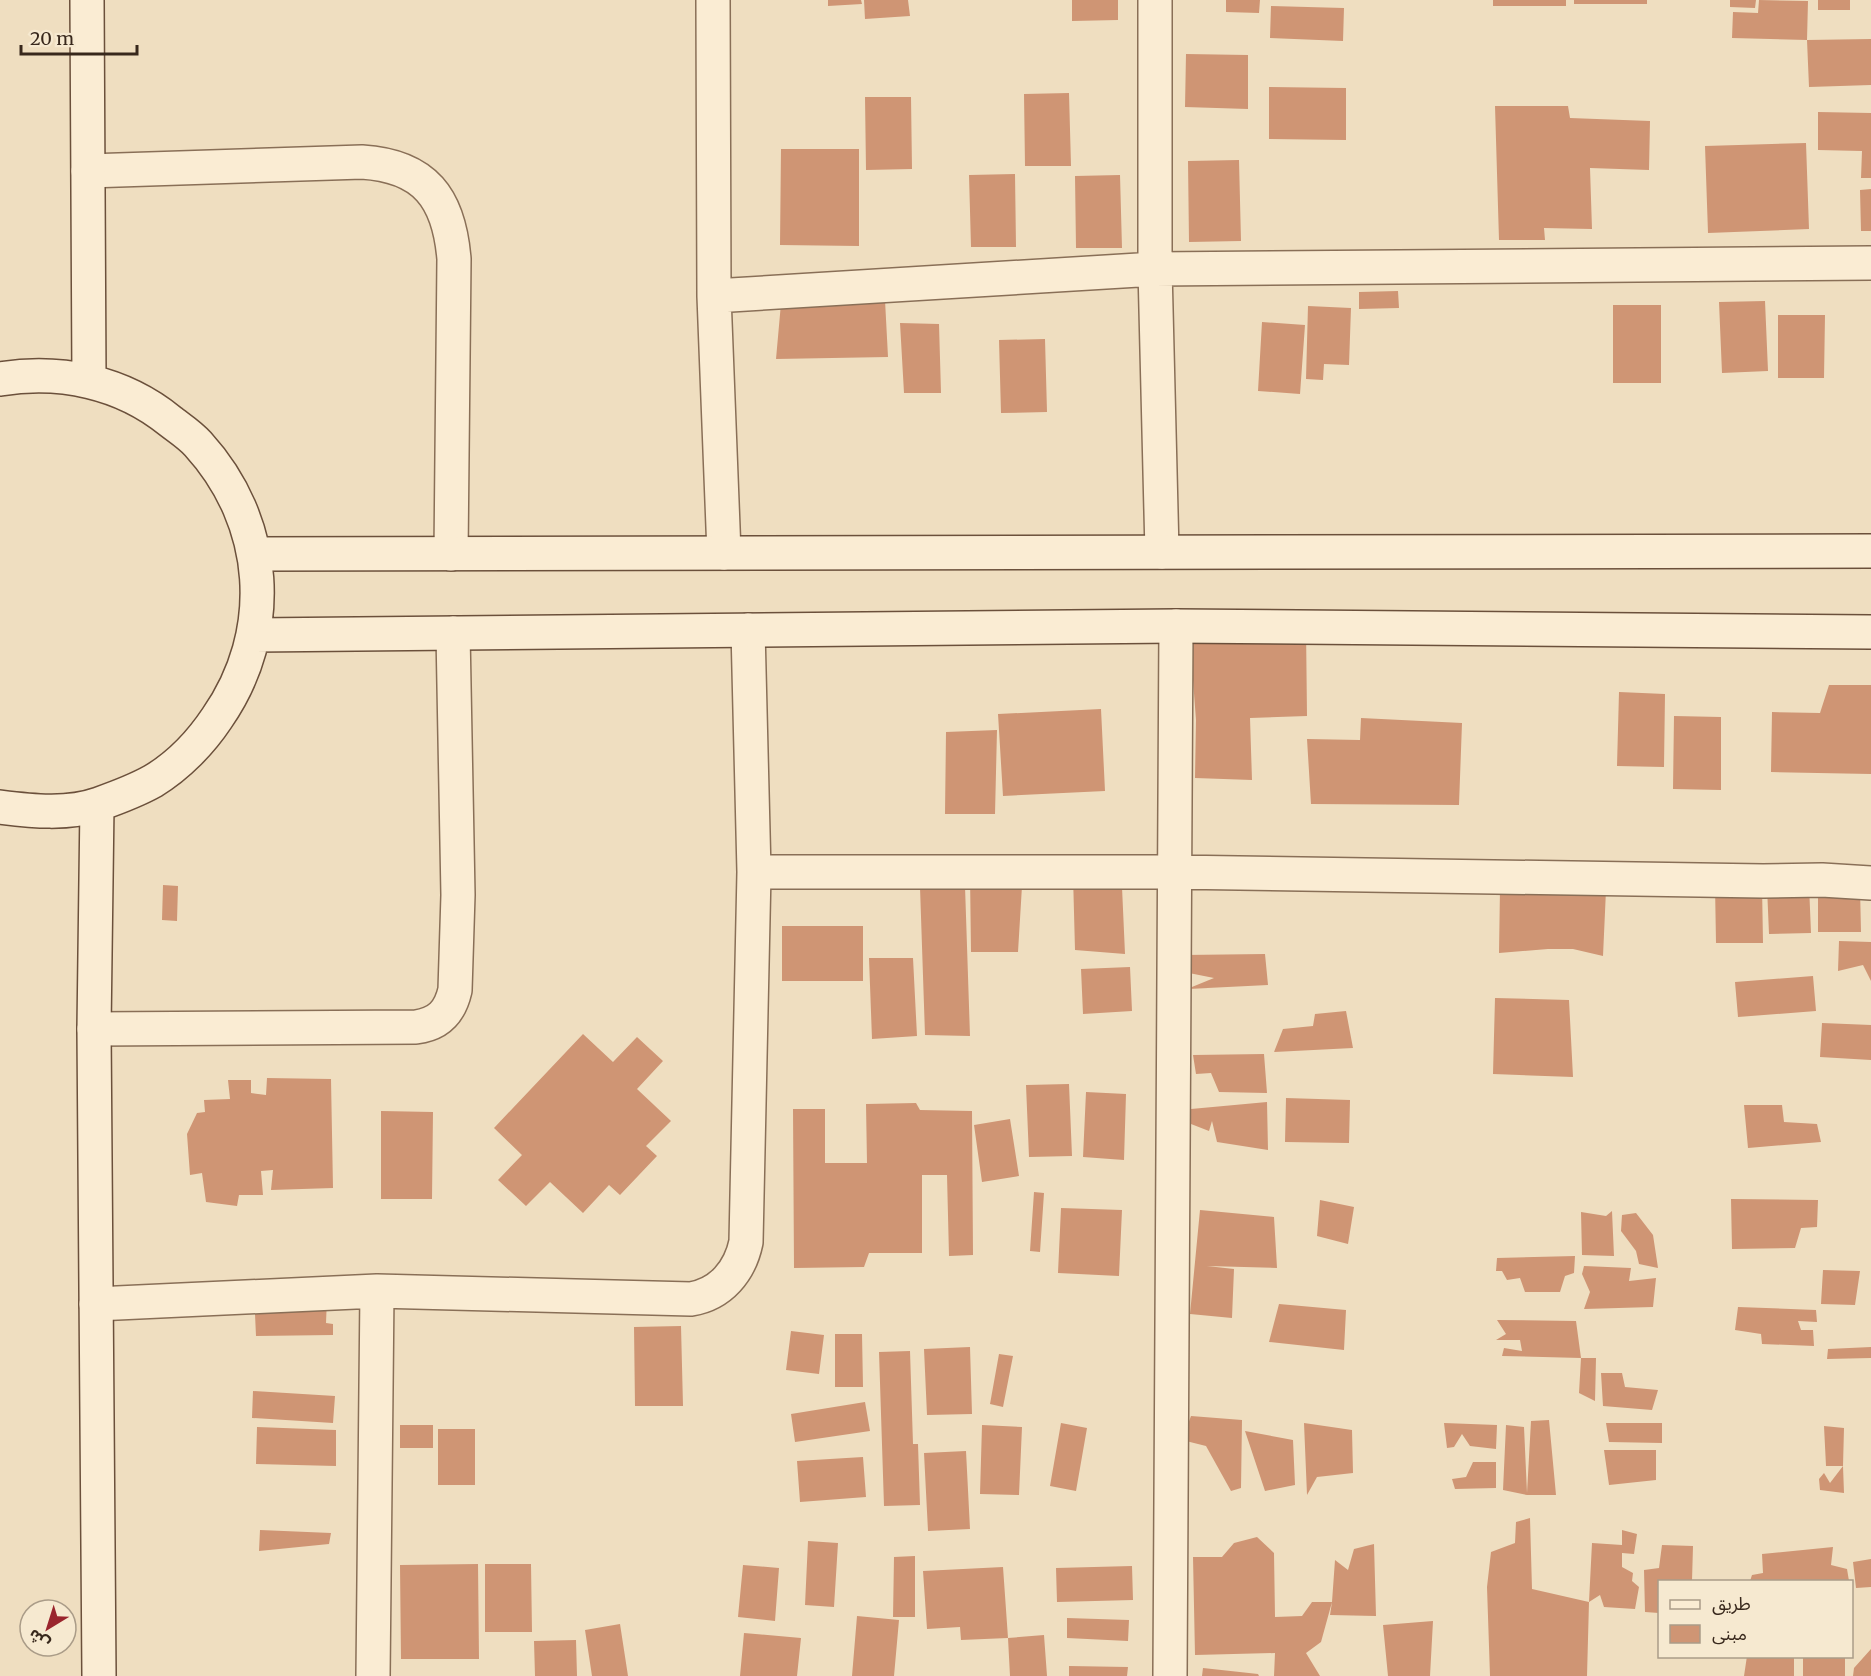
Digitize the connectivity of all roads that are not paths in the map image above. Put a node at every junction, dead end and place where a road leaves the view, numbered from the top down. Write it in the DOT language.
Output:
graph roads {
  1 [pos="87,0"];
  2 [pos="713,0"];
  3 [pos="1155,0"];
  4 [pos="88,171"];
  5 [pos="1871,263"];
  6 [pos="1155,268"];
  7 [pos="714,296"];
  8 [pos="0,379"];
  9 [pos="89,380"];
  10 [pos="1871,551"];
  11 [pos="1162,552"];
  12 [pos="724,553"];
  13 [pos="255,554"];
  14 [pos="451,554"];
  15 [pos="1176,626"];
  16 [pos="748,630"];
  17 [pos="1871,632"];
  18 [pos="453,633"];
  19 [pos="255,635"];
  20 [pos="97,805"];
  21 [pos="0,807"];
  22 [pos="754,872"];
  23 [pos="1173,872"];
  24 [pos="1871,883"];
  25 [pos="94,1029"];
  26 [pos="377,1291"];
  27 [pos="96,1304"];
  28 [pos="99,1676"];
  29 [pos="373,1676"];
  30 [pos="1170,1676"];
  1 -- 4 [label="street"];
  2 -- 7 [label="street"];
  3 -- 6 [label="street"];
  4 -- 9 [label="street"];
  4 -- 14 [label="street"];
  5 -- 6 [label="street"];
  6 -- 7 [label="street"];
  6 -- 11 [label="street"];
  7 -- 12 [label="street"];
  8 -- 9 [label="street"];
  9 -- 13 [label="street"];
  10 -- 11 [label="street"];
  11 -- 12 [label="street"];
  12 -- 14 [label="street"];
  13 -- 14 [label="street"];
  13 -- 19 [label="street"];
  15 -- 16 [label="street"];
  15 -- 17 [label="street"];
  15 -- 23 [label="street"];
  16 -- 18 [label="street"];
  16 -- 22 [label="street"];
  18 -- 19 [label="street"];
  18 -- 25 [label="street"];
  19 -- 20 [label="street"];
  20 -- 21 [label="street"];
  20 -- 25 [label="street"];
  22 -- 23 [label="street"];
  22 -- 26 [label="street"];
  23 -- 24 [label="street"];
  23 -- 30 [label="street"];
  25 -- 27 [label="street"];
  26 -- 27 [label="street"];
  26 -- 29 [label="street"];
  27 -- 28 [label="street"];
}
